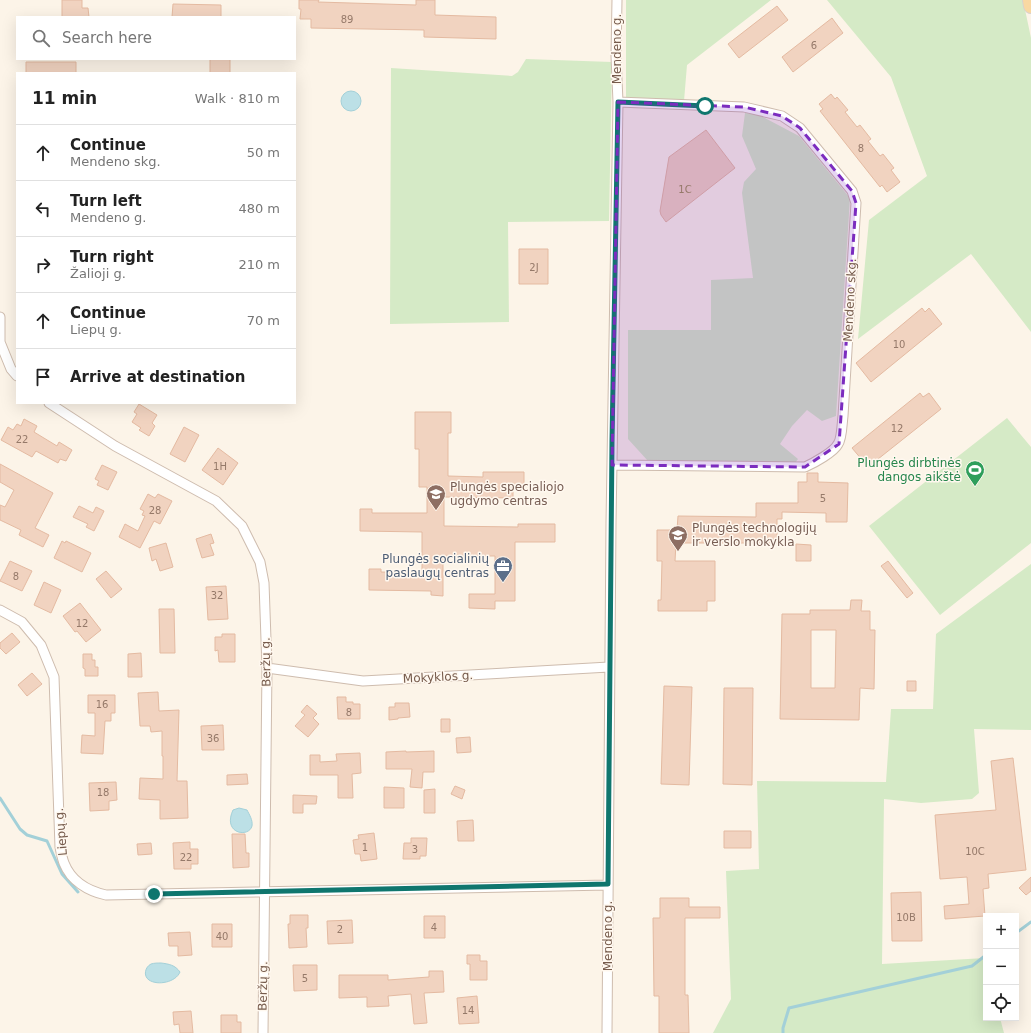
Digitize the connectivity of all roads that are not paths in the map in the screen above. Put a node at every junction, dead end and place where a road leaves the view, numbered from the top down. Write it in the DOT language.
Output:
graph roads {
  1 [pos="617,0"];
  2 [pos="1030,0"];
  3 [pos="1031,6"];
  4 [pos="618,102"];
  5 [pos="0,317"];
  6 [pos="16,375"];
  7 [pos="51,404"];
  8 [pos="612,465"];
  9 [pos="0,610"];
  10 [pos="609,667"];
  11 [pos="267,668"];
  12 [pos="608,884"];
  13 [pos="264,892"];
  14 [pos="263,1033"];
  15 [pos="607,1033"];
  1 -- 4 [label="street, Mendeno g."];
  2 -- 3 [label="main road"];
  4 -- 8 [label="street, Mendeno g."];
  4 -- 8 [label="street, Mendeno skg."];
  5 -- 6 [label="street"];
  7 -- 11 [label="street, Beržų g."];
  8 -- 10 [label="street, Mendeno g."];
  9 -- 13 [label="street, Liepų g."];
  10 -- 11 [label="street, Mokyklos g."];
  10 -- 12 [label="street, Mendeno g."];
  11 -- 13 [label="street, Beržų g."];
  12 -- 13 [label="street, Liepų g."];
  12 -- 15 [label="street, Mendeno g."];
  13 -- 14 [label="street, Beržų g."];
}
